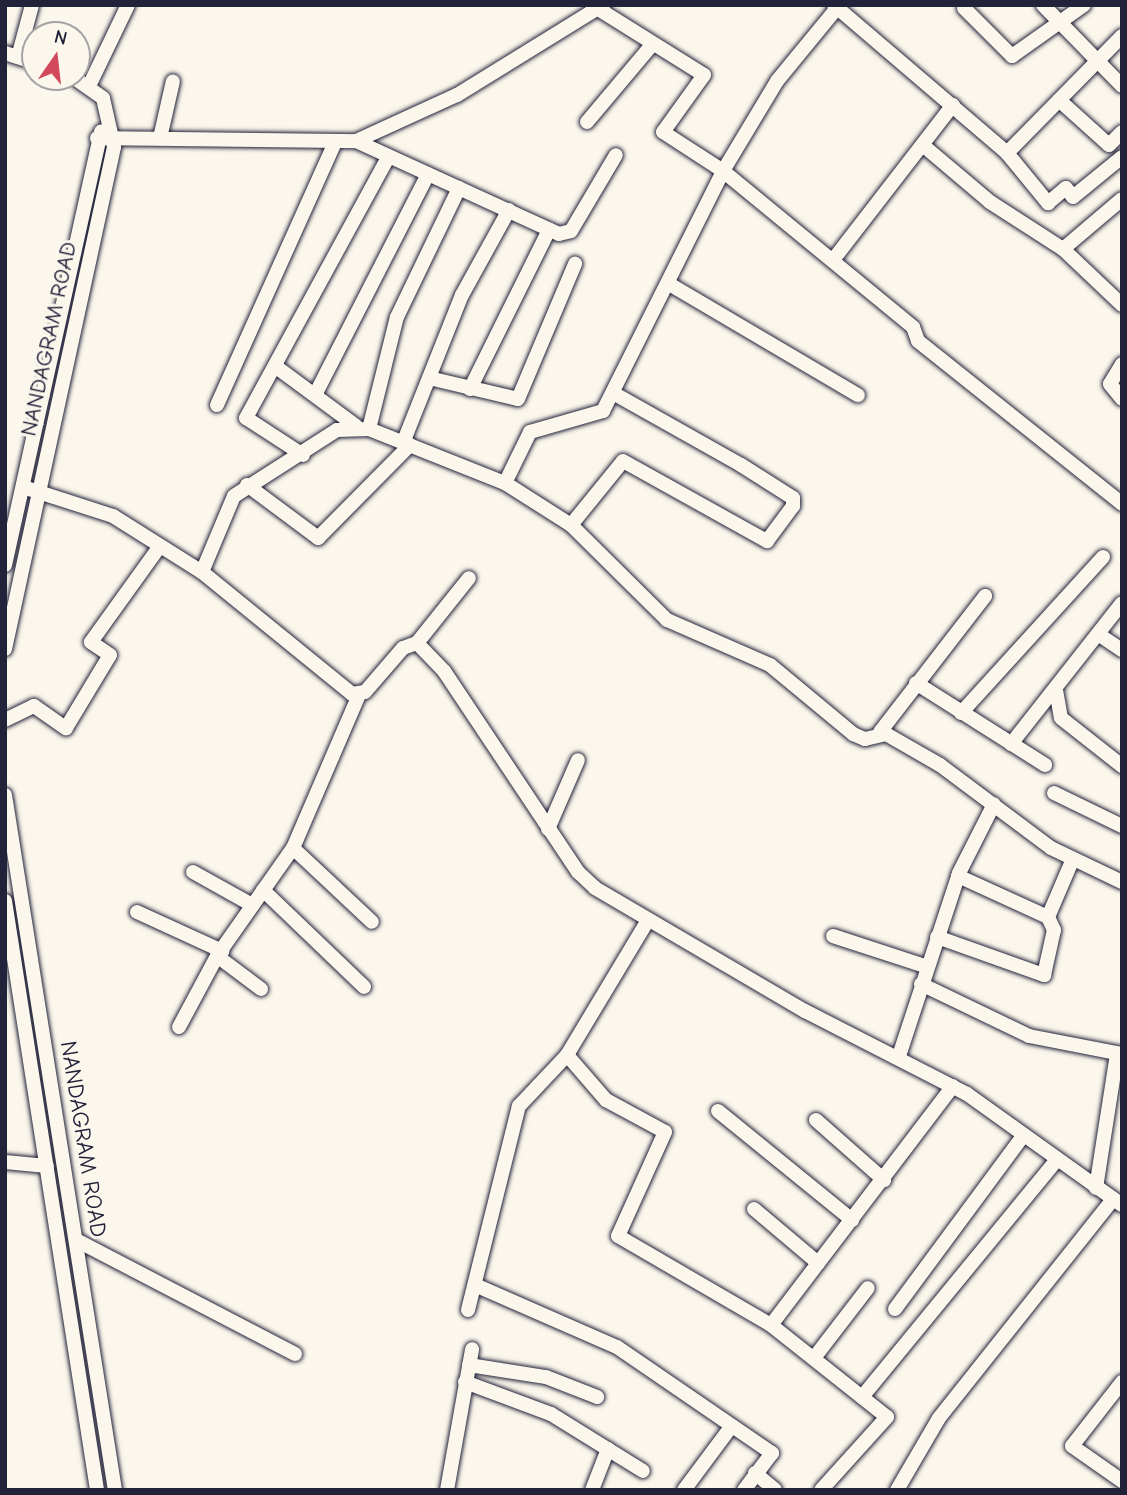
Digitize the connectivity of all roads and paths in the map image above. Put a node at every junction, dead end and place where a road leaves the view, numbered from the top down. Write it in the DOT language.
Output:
graph roads {
  1 [pos="32,5"];
  2 [pos="128,5"];
  3 [pos="1043,5"];
  4 [pos="1084,5"];
  5 [pos="597,6"];
  6 [pos="836,7"];
  7 [pos="964,8"];
  8 [pos="1059,23"];
  9 [pos="1122,36"];
  10 [pos="651,46"];
  11 [pos="12,55"];
  12 [pos="1096,61"];
  13 [pos="173,81"];
  14 [pos="91,82"];
  15 [pos="1122,86"];
  16 [pos="91,88"];
  17 [pos="1059,100"];
  18 [pos="953,105"];
  19 [pos="111,120"];
  20 [pos="587,122"];
  21 [pos="1120,137"];
  22 [pos="97,138"];
  23 [pos="160,138"];
  24 [pos="114,139"];
  25 [pos="356,141"];
  26 [pos="335,143"];
  27 [pos="925,147"];
  28 [pos="1007,153"];
  29 [pos="616,155"];
  30 [pos="389,156"];
  31 [pos="1122,157"];
  32 [pos="723,171"];
  33 [pos="428,174"];
  34 [pos="458,188"];
  35 [pos="1122,199"];
  36 [pos="509,210"];
  37 [pos="549,230"];
  38 [pos="1063,249"];
  39 [pos="832,260"];
  40 [pos="575,264"];
  41 [pos="671,285"];
  42 [pos="1122,305"];
  43 [pos="58,315"];
  44 [pos="77,318"];
  45 [pos="1122,364"];
  46 [pos="275,366"];
  47 [pos="429,378"];
  48 [pos="470,389"];
  49 [pos="615,394"];
  50 [pos="315,395"];
  51 [pos="858,395"];
  52 [pos="1122,399"];
  53 [pos="217,405"];
  54 [pos="363,428"];
  55 [pos="407,444"];
  56 [pos="303,455"];
  57 [pos="505,482"];
  58 [pos="247,485"];
  59 [pos="23,487"];
  60 [pos="39,491"];
  61 [pos="1122,504"];
  62 [pos="11,510"];
  63 [pos="34,515"];
  64 [pos="570,525"];
  65 [pos="160,546"];
  66 [pos="1103,557"];
  67 [pos="5,565"];
  68 [pos="202,572"];
  69 [pos="469,578"];
  70 [pos="985,596"];
  71 [pos="1122,603"];
  72 [pos="1101,636"];
  73 [pos="417,643"];
  74 [pos="5,649"];
  75 [pos="1122,650"];
  76 [pos="916,683"];
  77 [pos="1056,690"];
  78 [pos="359,695"];
  79 [pos="961,713"];
  80 [pos="5,719"];
  81 [pos="880,732"];
  82 [pos="1011,744"];
  83 [pos="578,760"];
  84 [pos="1045,765"];
  85 [pos="1122,766"];
  86 [pos="1054,793"];
  87 [pos="5,795"];
  88 [pos="994,804"];
  89 [pos="1122,825"];
  90 [pos="548,829"];
  91 [pos="293,848"];
  92 [pos="1072,861"];
  93 [pos="193,872"];
  94 [pos="958,876"];
  95 [pos="1122,882"];
  96 [pos="263,890"];
  97 [pos="5,901"];
  98 [pos="252,905"];
  99 [pos="137,912"];
  100 [pos="1048,917"];
  101 [pos="648,920"];
  102 [pos="372,922"];
  103 [pos="832,936"];
  104 [pos="937,937"];
  105 [pos="220,954"];
  106 [pos="30,956"];
  107 [pos="15,959"];
  108 [pos="925,966"];
  109 [pos="921,984"];
  110 [pos="364,987"];
  111 [pos="261,989"];
  112 [pos="179,1027"];
  113 [pos="1119,1054"];
  114 [pos="568,1055"];
  115 [pos="898,1056"];
  116 [pos="41,1068"];
  117 [pos="953,1086"];
  118 [pos="718,1111"];
  119 [pos="816,1120"];
  120 [pos="1023,1136"];
  121 [pos="1055,1161"];
  122 [pos="5,1162"];
  123 [pos="47,1166"];
  124 [pos="884,1180"];
  125 [pos="1096,1188"];
  126 [pos="1117,1202"];
  127 [pos="754,1209"];
  128 [pos="852,1220"];
  129 [pos="76,1240"];
  130 [pos="818,1263"];
  131 [pos="475,1285"];
  132 [pos="868,1288"];
  133 [pos="468,1310"];
  134 [pos="895,1310"];
  135 [pos="771,1325"];
  136 [pos="93,1344"];
  137 [pos="74,1347"];
  138 [pos="472,1349"];
  139 [pos="295,1354"];
  140 [pos="814,1358"];
  141 [pos="469,1365"];
  142 [pos="465,1382"];
  143 [pos="1122,1382"];
  144 [pos="862,1397"];
  145 [pos="597,1398"];
  146 [pos="731,1427"];
  147 [pos="608,1449"];
  148 [pos="643,1471"];
  149 [pos="755,1473"];
  150 [pos="1122,1481"];
  151 [pos="97,1490"];
  152 [pos="115,1490"];
  153 [pos="447,1490"];
  154 [pos="592,1490"];
  155 [pos="684,1490"];
  156 [pos="744,1490"];
  157 [pos="775,1490"];
  158 [pos="821,1490"];
  159 [pos="897,1490"];
  1 -- 11 [label="street"];
  2 -- 14 [label="street"];
  3 -- 8 [label="street"];
  4 -- 8 [label="street"];
  5 -- 10 [label="street"];
  5 -- 25 [label="street"];
  6 -- 18 [label="street"];
  6 -- 32 [label="street"];
  7 -- 8 [label="street"];
  8 -- 12 [label="street"];
  9 -- 12 [label="street"];
  10 -- 20 [label="street"];
  10 -- 32 [label="street"];
  12 -- 15 [label="street"];
  12 -- 17 [label="street"];
  13 -- 23 [label="street"];
  16 -- 19 [label="street, NANDAGRAM ROAD"];
  17 -- 21 [label="street"];
  17 -- 28 [label="street"];
  18 -- 27 [label="street"];
  18 -- 28 [label="street"];
  19 -- 22 [label="street, NANDAGRAM ROAD"];
  19 -- 24 [label="street, NANDAGRAM ROAD"];
  22 -- 24 [label="street"];
  22 -- 43 [label="street, NANDAGRAM ROAD"];
  23 -- 24 [label="street"];
  23 -- 26 [label="street"];
  24 -- 44 [label="street, NANDAGRAM ROAD"];
  25 -- 26 [label="street"];
  25 -- 30 [label="street"];
  26 -- 53 [label="street"];
  27 -- 38 [label="street"];
  27 -- 39 [label="street"];
  28 -- 31 [label="street"];
  29 -- 37 [label="street"];
  30 -- 33 [label="street"];
  30 -- 46 [label="street"];
  32 -- 39 [label="street"];
  32 -- 41 [label="street"];
  33 -- 34 [label="street"];
  33 -- 50 [label="street"];
  34 -- 36 [label="street"];
  34 -- 54 [label="street"];
  35 -- 38 [label="street"];
  36 -- 37 [label="street"];
  36 -- 47 [label="street"];
  37 -- 48 [label="street"];
  38 -- 42 [label="street"];
  39 -- 61 [label="street"];
  40 -- 48 [label="street"];
  41 -- 49 [label="street"];
  41 -- 51 [label="street"];
  43 -- 44 [label="street"];
  43 -- 59 [label="street, NANDAGRAM ROAD"];
  44 -- 60 [label="street, NANDAGRAM ROAD"];
  45 -- 52 [label="street"];
  46 -- 50 [label="street"];
  46 -- 56 [label="street"];
  47 -- 48 [label="street"];
  47 -- 55 [label="street"];
  49 -- 57 [label="street"];
  49 -- 64 [label="street"];
  50 -- 54 [label="street"];
  54 -- 55 [label="street"];
  54 -- 56 [label="street"];
  55 -- 57 [label="street"];
  55 -- 58 [label="street"];
  56 -- 58 [label="street"];
  57 -- 64 [label="street"];
  58 -- 68 [label="street"];
  59 -- 60 [label="street"];
  59 -- 62 [label="street, NANDAGRAM ROAD"];
  60 -- 63 [label="street, NANDAGRAM ROAD"];
  60 -- 65 [label="street"];
  62 -- 63 [label="street"];
  62 -- 67 [label="street, NANDAGRAM ROAD"];
  63 -- 74 [label="street, NANDAGRAM ROAD"];
  64 -- 81 [label="street"];
  65 -- 68 [label="street"];
  65 -- 80 [label="street"];
  66 -- 79 [label="street"];
  68 -- 78 [label="street"];
  69 -- 73 [label="street"];
  70 -- 76 [label="street"];
  71 -- 72 [label="street"];
  72 -- 75 [label="street"];
  72 -- 77 [label="street"];
  73 -- 78 [label="street"];
  73 -- 90 [label="street"];
  76 -- 79 [label="street"];
  76 -- 81 [label="street"];
  77 -- 82 [label="street"];
  77 -- 85 [label="street"];
  78 -- 91 [label="street"];
  79 -- 82 [label="street"];
  81 -- 88 [label="street"];
  82 -- 84 [label="street"];
  83 -- 90 [label="street"];
  86 -- 89 [label="street"];
  87 -- 106 [label="street, NANDAGRAM ROAD"];
  88 -- 92 [label="street"];
  88 -- 94 [label="street"];
  90 -- 101 [label="street"];
  91 -- 96 [label="street"];
  91 -- 102 [label="street"];
  92 -- 95 [label="street"];
  92 -- 100 [label="street"];
  93 -- 98 [label="street"];
  94 -- 100 [label="street"];
  94 -- 104 [label="street"];
  96 -- 98 [label="street"];
  96 -- 110 [label="street"];
  97 -- 107 [label="street, NANDAGRAM ROAD"];
  98 -- 105 [label="street"];
  99 -- 105 [label="street"];
  100 -- 104 [label="street"];
  101 -- 114 [label="street"];
  101 -- 115 [label="street"];
  103 -- 108 [label="street"];
  104 -- 108 [label="street"];
  105 -- 111 [label="street"];
  105 -- 112 [label="street"];
  106 -- 107 [label="street"];
  106 -- 116 [label="street, NANDAGRAM ROAD"];
  107 -- 116 [label="street, NANDAGRAM ROAD"];
  108 -- 109 [label="street"];
  109 -- 113 [label="street"];
  109 -- 115 [label="street"];
  113 -- 125 [label="street"];
  114 -- 131 [label="street"];
  114 -- 135 [label="street"];
  115 -- 117 [label="street"];
  116 -- 123 [label="street, NANDAGRAM ROAD"];
  116 -- 129 [label="street, NANDAGRAM ROAD"];
  117 -- 120 [label="street"];
  117 -- 124 [label="street"];
  118 -- 128 [label="street"];
  119 -- 124 [label="street"];
  120 -- 121 [label="street"];
  120 -- 134 [label="street"];
  121 -- 125 [label="street"];
  121 -- 144 [label="street"];
  122 -- 123 [label="street"];
  123 -- 137 [label="street, NANDAGRAM ROAD"];
  124 -- 128 [label="street"];
  125 -- 126 [label="street"];
  126 -- 159 [label="street"];
  127 -- 130 [label="street"];
  128 -- 130 [label="street"];
  129 -- 136 [label="street, NANDAGRAM ROAD"];
  129 -- 139 [label="street"];
  130 -- 135 [label="street"];
  131 -- 133 [label="street"];
  131 -- 146 [label="street"];
  132 -- 140 [label="street"];
  135 -- 140 [label="street"];
  136 -- 137 [label="street"];
  136 -- 152 [label="street, NANDAGRAM ROAD"];
  137 -- 151 [label="street, NANDAGRAM ROAD"];
  138 -- 141 [label="street"];
  140 -- 144 [label="street"];
  141 -- 142 [label="street"];
  141 -- 145 [label="street"];
  142 -- 147 [label="street"];
  142 -- 153 [label="street"];
  143 -- 150 [label="street"];
  144 -- 158 [label="street"];
  146 -- 149 [label="street"];
  146 -- 155 [label="street"];
  147 -- 148 [label="street"];
  147 -- 154 [label="street"];
  149 -- 156 [label="street"];
  149 -- 157 [label="street"];
}
